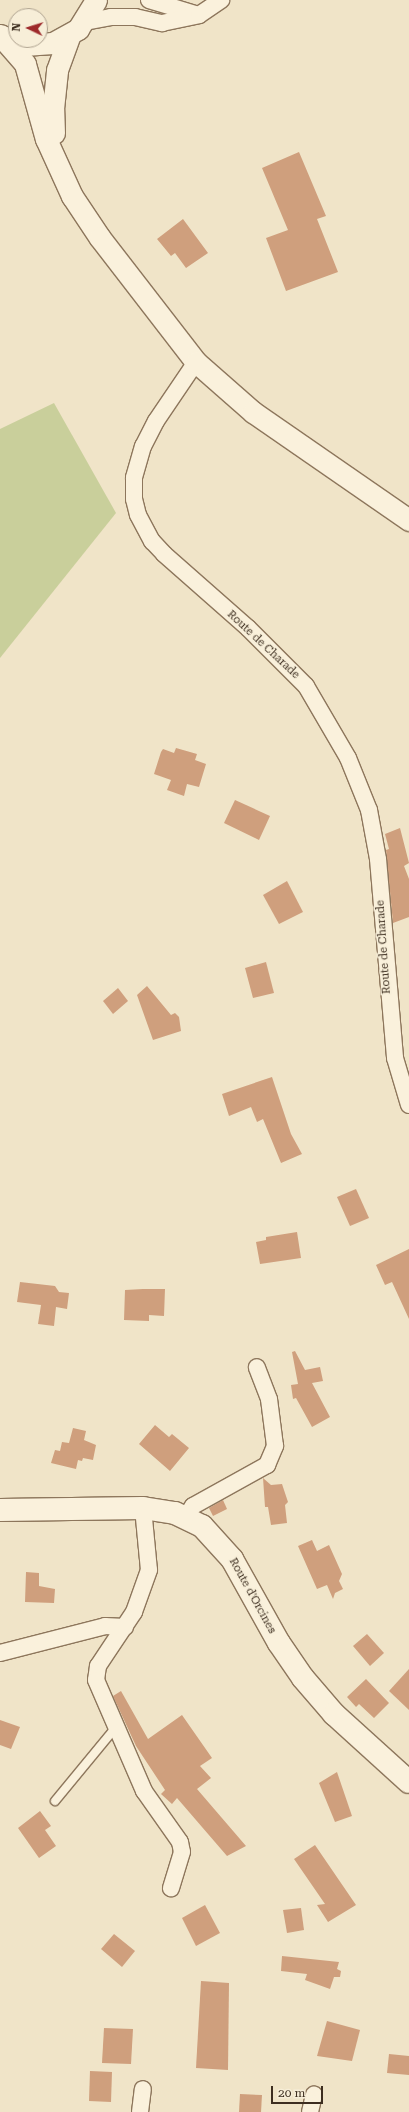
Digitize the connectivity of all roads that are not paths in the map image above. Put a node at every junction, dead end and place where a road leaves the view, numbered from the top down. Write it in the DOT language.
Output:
graph roads {
  1 [pos="96,0"];
  2 [pos="149,0"];
  3 [pos="221,0"];
  4 [pos="199,15"];
  5 [pos="77,28"];
  6 [pos="0,35"];
  7 [pos="60,169"];
  8 [pos="196,362"];
  9 [pos="409,520"];
  10 [pos="409,1105"];
  11 [pos="257,1367"];
  12 [pos="143,1508"];
  13 [pos="0,1510"];
  14 [pos="186,1517"];
  15 [pos="125,1627"];
  16 [pos="0,1653"];
  17 [pos="116,1727"];
  18 [pos="409,1782"];
  19 [pos="55,1801"];
  20 [pos="171,1888"];
  21 [pos="143,2089"];
  22 [pos="314,2094"];
  23 [pos="140,2112"];
  24 [pos="310,2112"];
  1 -- 5 [label="street"];
  2 -- 4 [label="street"];
  3 -- 4 [label="street"];
  4 -- 5 [label="street"];
  5 -- 6 [label="street"];
  5 -- 7 [label="street"];
  6 -- 7 [label="street"];
  7 -- 8 [label="street"];
  8 -- 9 [label="street"];
  8 -- 10 [label="street, Route de Charade"];
  11 -- 14 [label="street"];
  12 -- 13 [label="main road, Route d'Orcines"];
  12 -- 14 [label="main road, Route d'Orcines"];
  12 -- 15 [label="street"];
  14 -- 18 [label="main road, Route d'Orcines"];
  15 -- 16 [label="street"];
  15 -- 17 [label="street"];
  17 -- 19 [label="lane"];
  17 -- 20 [label="street"];
  21 -- 23 [label="street"];
  22 -- 24 [label="street"];
}
